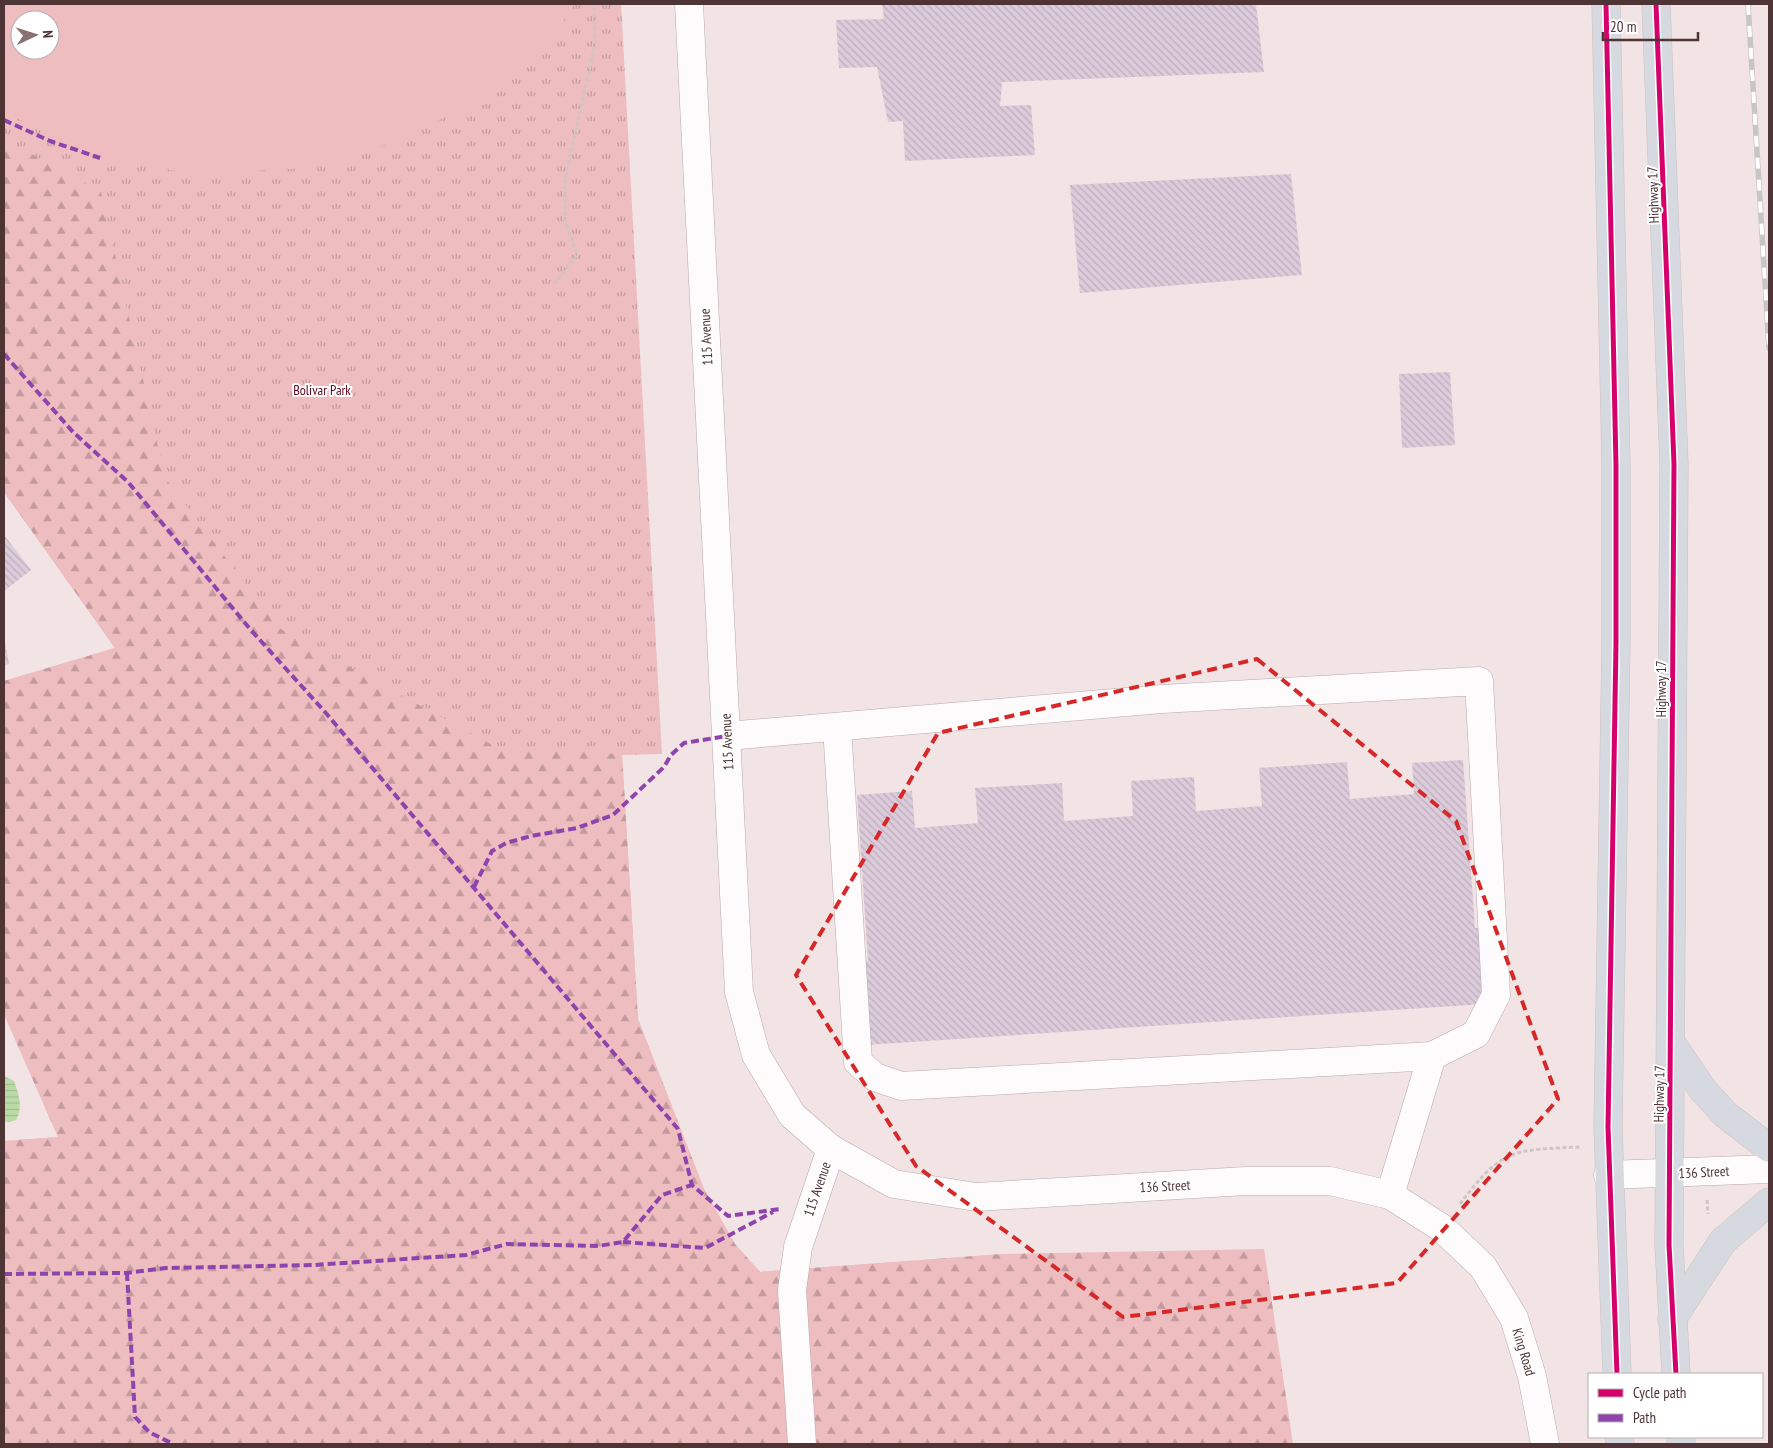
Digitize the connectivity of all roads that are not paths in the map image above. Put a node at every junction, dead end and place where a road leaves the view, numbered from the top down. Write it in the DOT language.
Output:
graph roads {
  1 [pos="689,4"];
  2 [pos="1606,4"];
  3 [pos="1656,4"];
  4 [pos="836,727"];
  5 [pos="727,736"];
  6 [pos="1672,1043"];
  7 [pos="1432,1056"];
  8 [pos="831,1148"];
  9 [pos="1769,1148"];
  10 [pos="1769,1169"];
  11 [pos="1670,1173"];
  12 [pos="1608,1175"];
  13 [pos="1390,1195"];
  14 [pos="1769,1202"];
  15 [pos="1483,1267"];
  16 [pos="1672,1319"];
  17 [pos="1617,1373"];
  18 [pos="1676,1373"];
  19 [pos="802,1444"];
  20 [pos="1545,1444"];
  1 -- 5 [label="street, 115 Avenue"];
  2 -- 12 [label="highway"];
  3 -- 6 [label="highway, Highway 17"];
  4 -- 5 [label="street"];
  4 -- 7 [label="street"];
  4 -- 7 [label="street"];
  5 -- 8 [label="street, 115 Avenue"];
  6 -- 9 [label="highway"];
  6 -- 11 [label="highway, Highway 17"];
  7 -- 13 [label="street"];
  8 -- 13 [label="street, 136 Street"];
  8 -- 19 [label="street, 115 Avenue"];
  10 -- 11 [label="street, 136 Street"];
  11 -- 12 [label="street, 136 Street"];
  11 -- 16 [label="highway, Highway 17"];
  12 -- 17 [label="highway"];
  13 -- 15 [label="street, 136 Street"];
  14 -- 16 [label="highway"];
  15 -- 20 [label="street, King Road"];
  16 -- 18 [label="highway, Highway 17"];
}
